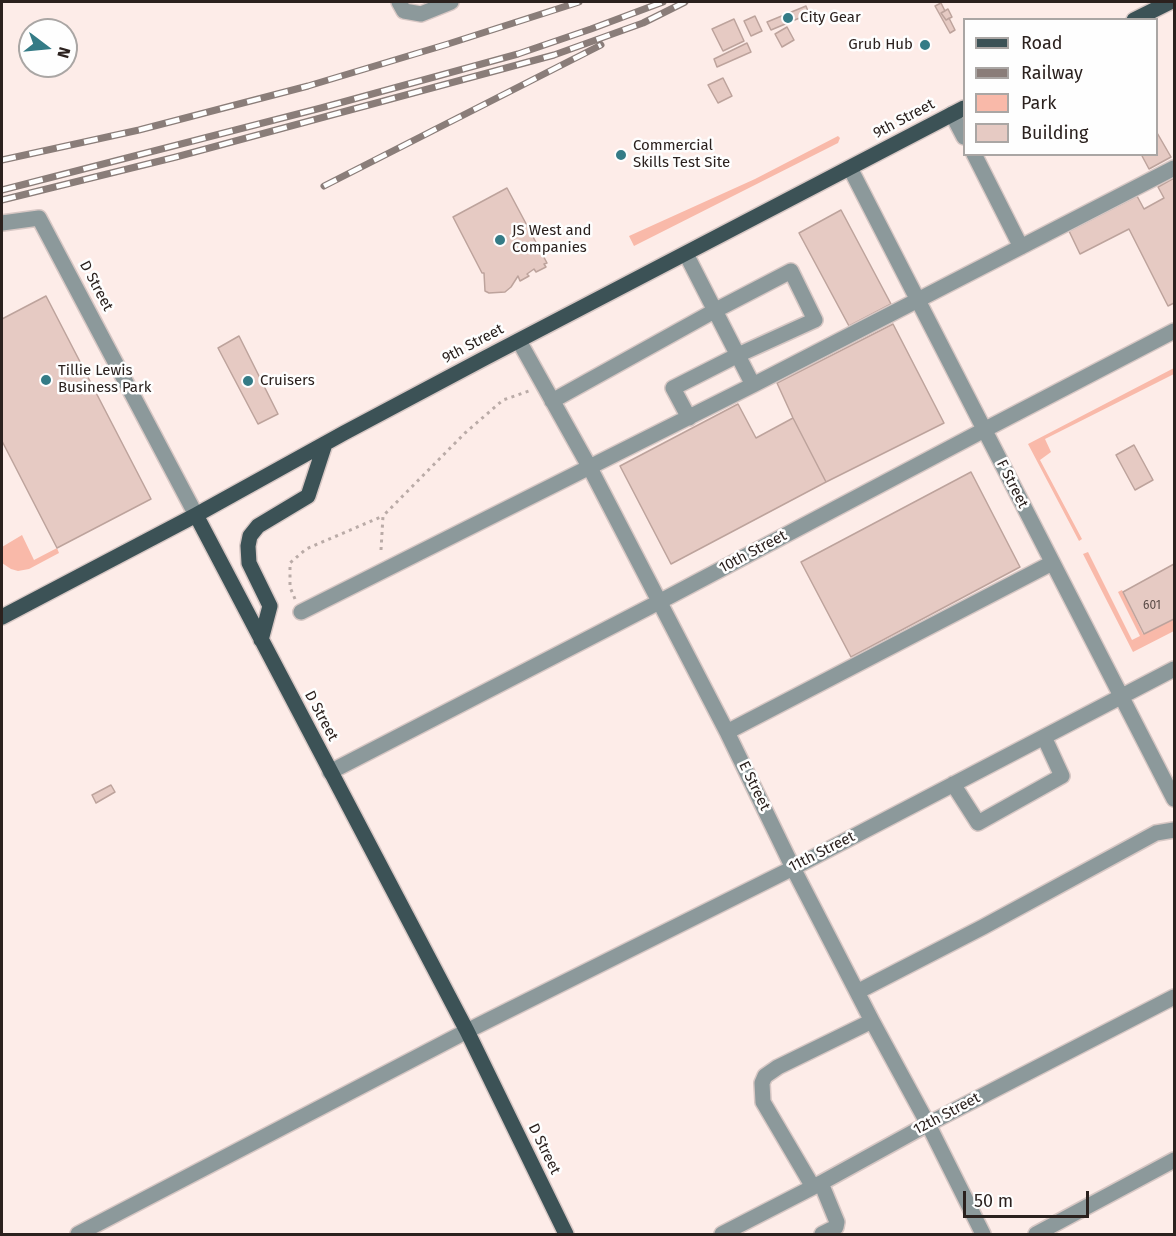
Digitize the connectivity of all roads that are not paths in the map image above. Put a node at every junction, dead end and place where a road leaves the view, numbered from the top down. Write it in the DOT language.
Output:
graph roads {
  1 [pos="399,2"];
  2 [pos="451,2"];
  3 [pos="1170,2"];
  4 [pos="1138,18"];
  5 [pos="958,111"];
  6 [pos="963,133"];
  7 [pos="975,156"];
  8 [pos="850,168"];
  9 [pos="1174,168"];
  10 [pos="2,223"];
  11 [pos="1021,247"];
  12 [pos="686,254"];
  13 [pos="918,301"];
  14 [pos="716,310"];
  15 [pos="1174,331"];
  16 [pos="519,341"];
  17 [pos="738,355"];
  18 [pos="753,385"];
  19 [pos="548,394"];
  20 [pos="689,418"];
  21 [pos="984,430"];
  22 [pos="325,444"];
  23 [pos="590,468"];
  24 [pos="196,515"];
  25 [pos="1052,563"];
  26 [pos="659,602"];
  27 [pos="301,612"];
  28 [pos="2,617"];
  29 [pos="261,640"];
  30 [pos="1174,669"];
  31 [pos="1122,697"];
  32 [pos="727,732"];
  33 [pos="1044,737"];
  34 [pos="330,772"];
  35 [pos="953,784"];
  36 [pos="1174,799"];
  37 [pos="1174,830"];
  38 [pos="793,868"];
  39 [pos="858,992"];
  40 [pos="1174,997"];
  41 [pos="872,1021"];
  42 [pos="467,1031"];
  43 [pos="928,1124"];
  44 [pos="1174,1160"];
  45 [pos="817,1185"];
  46 [pos="78,1234"];
  47 [pos="566,1234"];
  48 [pos="722,1234"];
  49 [pos="822,1234"];
  50 [pos="983,1234"];
  51 [pos="1036,1234"];
  1 -- 2 [label="street"];
  3 -- 4 [label="main road"];
  5 -- 6 [label="street"];
  5 -- 8 [label="main road, 9th Street"];
  7 -- 11 [label="street"];
  8 -- 12 [label="main road, 9th Street"];
  8 -- 13 [label="street, F Street"];
  9 -- 11 [label="street"];
  10 -- 24 [label="street, D Street"];
  11 -- 13 [label="street"];
  12 -- 14 [label="street"];
  12 -- 16 [label="main road, 9th Street"];
  13 -- 18 [label="street"];
  13 -- 21 [label="street, F Street"];
  14 -- 17 [label="street"];
  14 -- 17 [label="street"];
  14 -- 19 [label="street"];
  15 -- 21 [label="street, 10th Street"];
  16 -- 19 [label="street, E Street"];
  16 -- 22 [label="main road, 9th Street"];
  17 -- 18 [label="street"];
  17 -- 20 [label="street"];
  18 -- 20 [label="street"];
  19 -- 23 [label="street, E Street"];
  20 -- 23 [label="street"];
  21 -- 25 [label="street, F Street"];
  21 -- 26 [label="street, 10th Street"];
  22 -- 24 [label="main road, 9th Street"];
  22 -- 29 [label="main road"];
  23 -- 26 [label="street, E Street"];
  23 -- 27 [label="street"];
  24 -- 28 [label="main road, 9th Street"];
  24 -- 29 [label="main road, D Street"];
  25 -- 31 [label="street, F Street"];
  25 -- 32 [label="street"];
  26 -- 32 [label="street, E Street"];
  26 -- 34 [label="street, 10th Street"];
  29 -- 34 [label="main road, D Street"];
  30 -- 31 [label="street, 11th Street"];
  31 -- 33 [label="street, 11th Street"];
  31 -- 36 [label="street, F Street"];
  32 -- 38 [label="street, E Street"];
  33 -- 35 [label="street, 11th Street"];
  33 -- 35 [label="street"];
  34 -- 42 [label="main road, D Street"];
  35 -- 38 [label="street, 11th Street"];
  37 -- 39 [label="street"];
  38 -- 39 [label="street, E Street"];
  38 -- 42 [label="street, 11th Street"];
  39 -- 41 [label="street, E Street"];
  40 -- 43 [label="street, 12th Street"];
  41 -- 43 [label="street, E Street"];
  41 -- 45 [label="street"];
  42 -- 46 [label="street, 11th Street"];
  42 -- 47 [label="main road, D Street"];
  43 -- 45 [label="street, 12th Street"];
  43 -- 50 [label="street, E Street"];
  44 -- 51 [label="street"];
  45 -- 48 [label="street, 12th Street"];
  45 -- 49 [label="street"];
}
